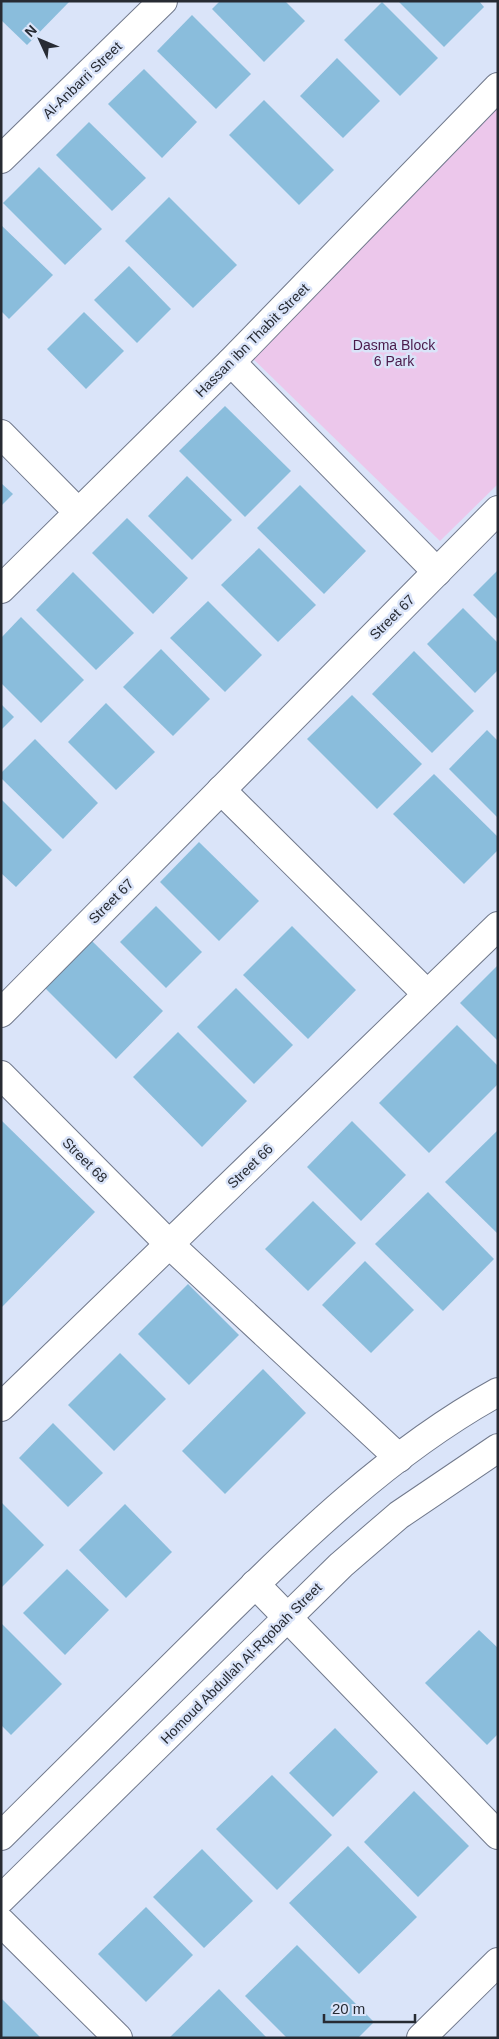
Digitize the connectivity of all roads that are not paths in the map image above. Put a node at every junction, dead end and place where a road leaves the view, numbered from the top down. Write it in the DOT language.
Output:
graph roads {
  1 [pos="163,1"];
  2 [pos="498,87"];
  3 [pos="6,144"];
  4 [pos="231,362"];
  5 [pos="1,434"];
  6 [pos="498,510"];
  7 [pos="78,512"];
  8 [pos="437,572"];
  9 [pos="1,589"];
  10 [pos="221,790"];
  11 [pos="498,926"];
  12 [pos="427,994"];
  13 [pos="1,1013"];
  14 [pos="1,1075"];
  15 [pos="169,1244"];
  16 [pos="498,1392"];
  17 [pos="1,1406"];
  18 [pos="498,1448"];
  19 [pos="398,1458"];
  20 [pos="255,1584"];
  21 [pos="288,1618"];
  22 [pos="498,1835"];
  23 [pos="1,1836"];
  24 [pos="1,1898"];
  25 [pos="1,1922"];
  26 [pos="498,1962"];
  27 [pos="118,2038"];
  28 [pos="421,2038"];
  1 -- 3 [label="street, Al-Anbarri Street"];
  2 -- 4 [label="street, Hassan ibn Thabit Street"];
  4 -- 7 [label="street, Hassan ibn Thabit Street"];
  4 -- 8 [label="street"];
  5 -- 7 [label="street"];
  6 -- 8 [label="street, Street 67"];
  7 -- 9 [label="street, Hassan ibn Thabit Street"];
  8 -- 10 [label="street, Street 67"];
  10 -- 12 [label="street"];
  10 -- 13 [label="street, Street 67"];
  11 -- 12 [label="street, Street 66"];
  12 -- 15 [label="street, Street 66"];
  14 -- 15 [label="street, Street 68"];
  15 -- 17 [label="street, Street 66"];
  15 -- 19 [label="street, Street 68"];
  16 -- 19 [label="street"];
  18 -- 21 [label="street, Homoud Abdullah Al-Rqobah Street"];
  19 -- 20 [label="street"];
  20 -- 21 [label="street"];
  20 -- 23 [label="street"];
  21 -- 22 [label="street"];
  21 -- 24 [label="street, Homoud Abdullah Al-Rqobah Street"];
  25 -- 27 [label="street"];
  26 -- 28 [label="street"];
}
